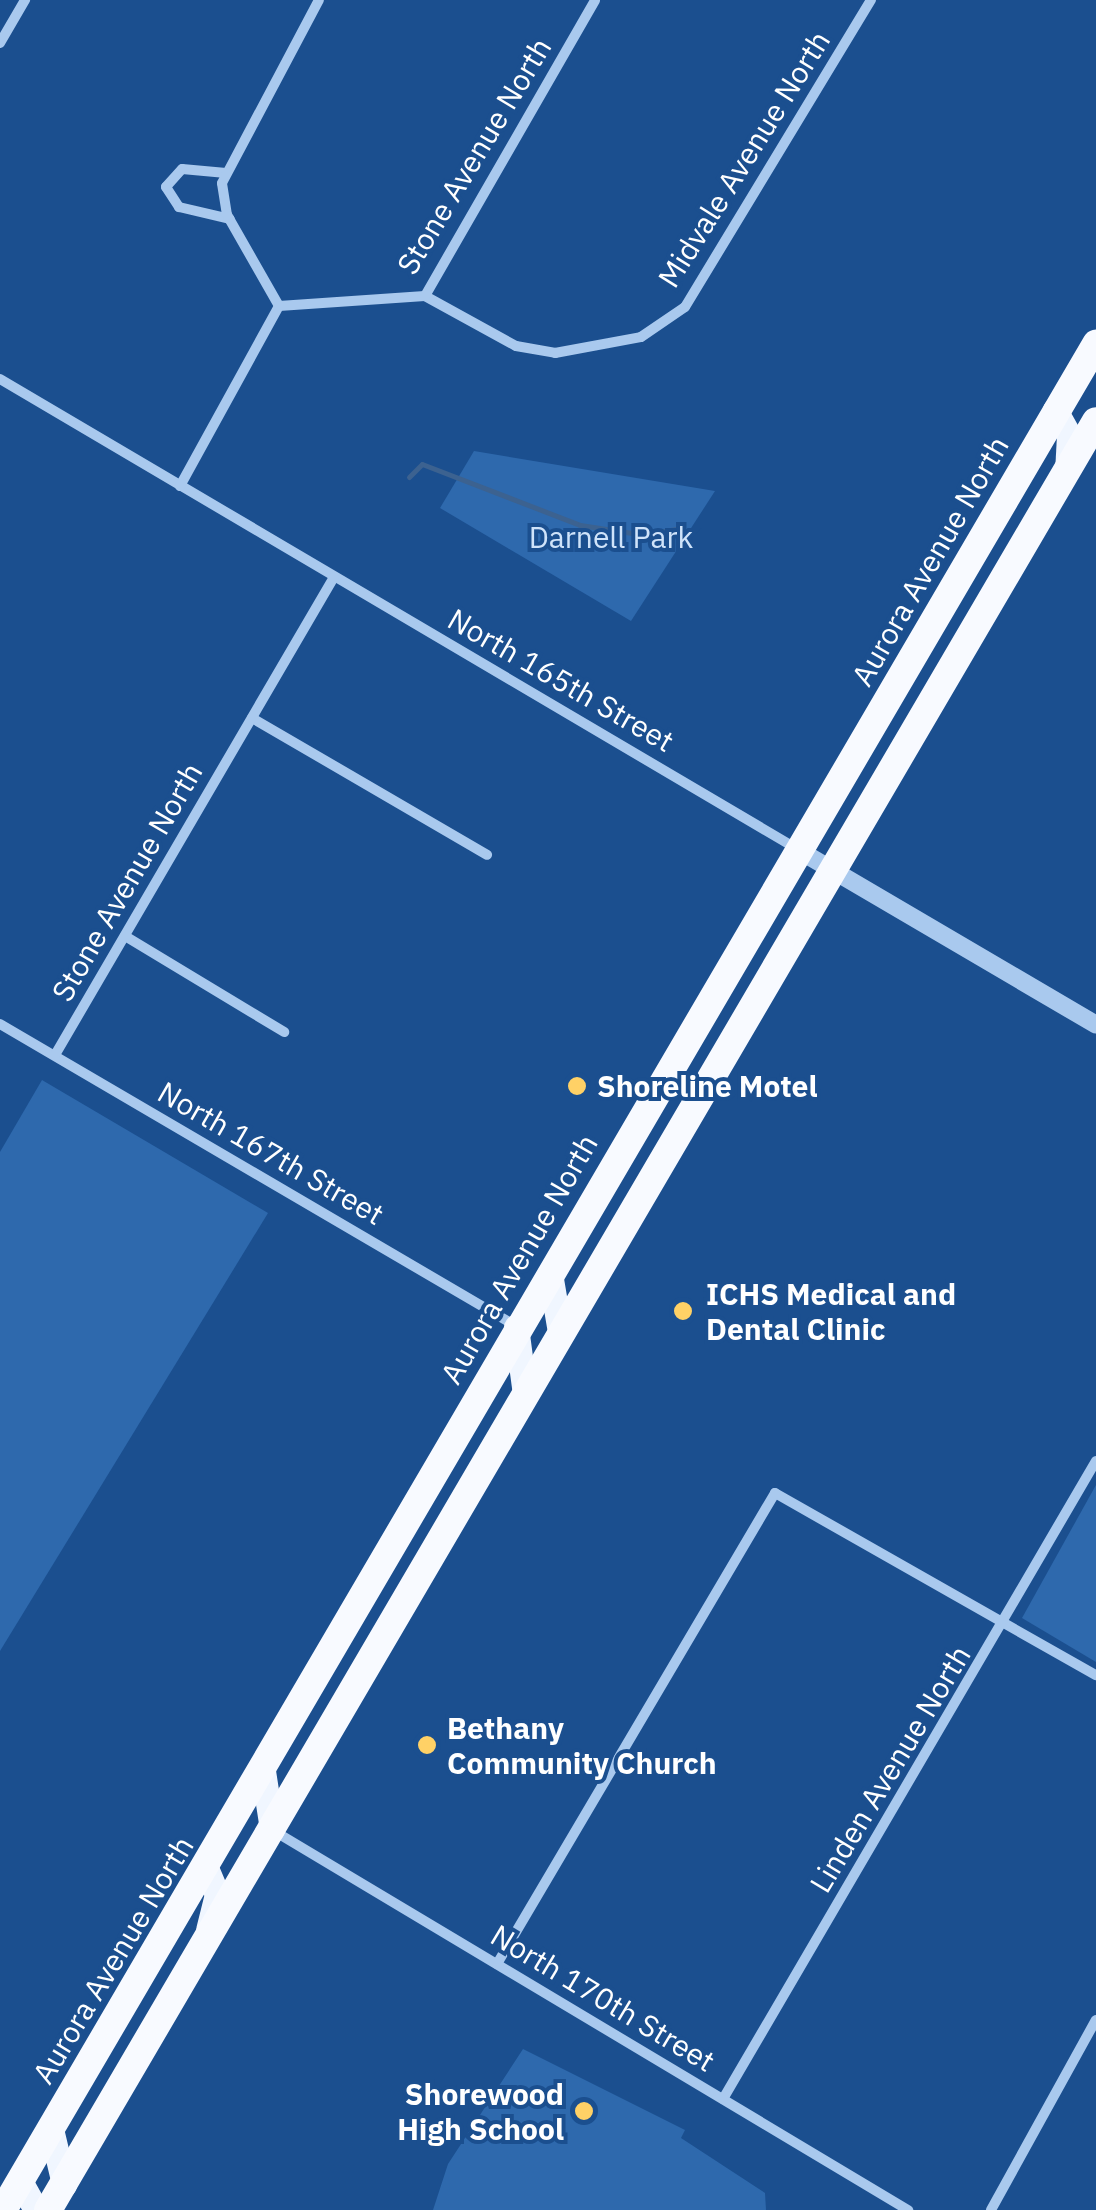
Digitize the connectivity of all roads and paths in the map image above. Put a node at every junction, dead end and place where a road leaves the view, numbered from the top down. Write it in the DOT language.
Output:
graph roads {
  1 [pos="24,0"];
  2 [pos="319,0"];
  3 [pos="594,0"];
  4 [pos="871,0"];
  5 [pos="0,43"];
  6 [pos="226,173"];
  7 [pos="230,219"];
  8 [pos="425,296"];
  9 [pos="279,306"];
  10 [pos="1096,344"];
  11 [pos="0,379"];
  12 [pos="1055,410"];
  13 [pos="1096,421"];
  14 [pos="1067,470"];
  15 [pos="180,486"];
  16 [pos="334,578"];
  17 [pos="252,718"];
  18 [pos="800,851"];
  19 [pos="487,856"];
  20 [pos="832,869"];
  21 [pos="125,936"];
  22 [pos="0,1024"];
  23 [pos="1096,1025"];
  24 [pos="284,1032"];
  25 [pos="54,1055"];
  26 [pos="551,1268"];
  27 [pos="559,1326"];
  28 [pos="516,1327"];
  29 [pos="524,1387"];
  30 [pos="1096,1461"];
  31 [pos="1006,1622"];
  32 [pos="1096,1675"];
  33 [pos="263,1772"];
  34 [pos="272,1829"];
  35 [pos="206,1868"];
  36 [pos="206,1938"];
  37 [pos="497,1964"];
  38 [pos="1096,2020"];
  39 [pos="723,2099"];
  40 [pos="52,2128"];
  41 [pos="20,2181"];
  42 [pos="64,2184"];
  43 [pos="3,2210"];
  44 [pos="36,2210"];
  45 [pos="48,2210"];
  46 [pos="908,2210"];
  47 [pos="991,2210"];
  1 -- 5 [label="street"];
  2 -- 6 [label="street"];
  3 -- 8 [label="street, Stone Avenue North"];
  4 -- 8 [label="street, Midvale Avenue North"];
  6 -- 7 [label="street"];
  6 -- 7 [label="street"];
  7 -- 9 [label="street"];
  8 -- 9 [label="street, Stone Avenue North"];
  9 -- 15 [label="street"];
  10 -- 12 [label="highway, Aurora Avenue North"];
  11 -- 15 [label="street, North 165th Street"];
  12 -- 14 [label="main road"];
  12 -- 18 [label="highway, Aurora Avenue North"];
  13 -- 14 [label="highway"];
  14 -- 20 [label="highway"];
  15 -- 16 [label="street, North 165th Street"];
  16 -- 17 [label="street, Stone Avenue North"];
  16 -- 18 [label="street, North 165th Street"];
  17 -- 19 [label="street"];
  17 -- 21 [label="street, Stone Avenue North"];
  18 -- 20 [label="street, North 165th Street"];
  18 -- 26 [label="highway, Aurora Avenue North"];
  20 -- 23 [label="street, North 165th Street"];
  20 -- 27 [label="highway"];
  21 -- 24 [label="street"];
  21 -- 25 [label="street, Stone Avenue North"];
  22 -- 25 [label="street, North 167th Street"];
  25 -- 28 [label="street, North 167th Street"];
  26 -- 27 [label="main road"];
  26 -- 28 [label="highway, Aurora Avenue North"];
  27 -- 29 [label="highway"];
  28 -- 29 [label="main road"];
  28 -- 33 [label="highway, Aurora Avenue North"];
  29 -- 34 [label="highway"];
  30 -- 31 [label="street, Linden Avenue North"];
  31 -- 32 [label="street"];
  31 -- 37 [label="street"];
  31 -- 39 [label="street, Linden Avenue North"];
  33 -- 34 [label="main road"];
  33 -- 35 [label="highway, Aurora Avenue North"];
  34 -- 36 [label="highway"];
  34 -- 37 [label="street, North 170th Street"];
  35 -- 36 [label="main road"];
  35 -- 40 [label="highway, Aurora Avenue North"];
  36 -- 42 [label="highway"];
  37 -- 39 [label="street, North 170th Street"];
  38 -- 47 [label="street"];
  39 -- 46 [label="street, North 170th Street"];
  40 -- 41 [label="highway, Aurora Avenue North"];
  40 -- 42 [label="main road"];
  41 -- 43 [label="highway, Aurora Avenue North"];
  41 -- 44 [label="main road"];
  42 -- 45 [label="highway"];
}
